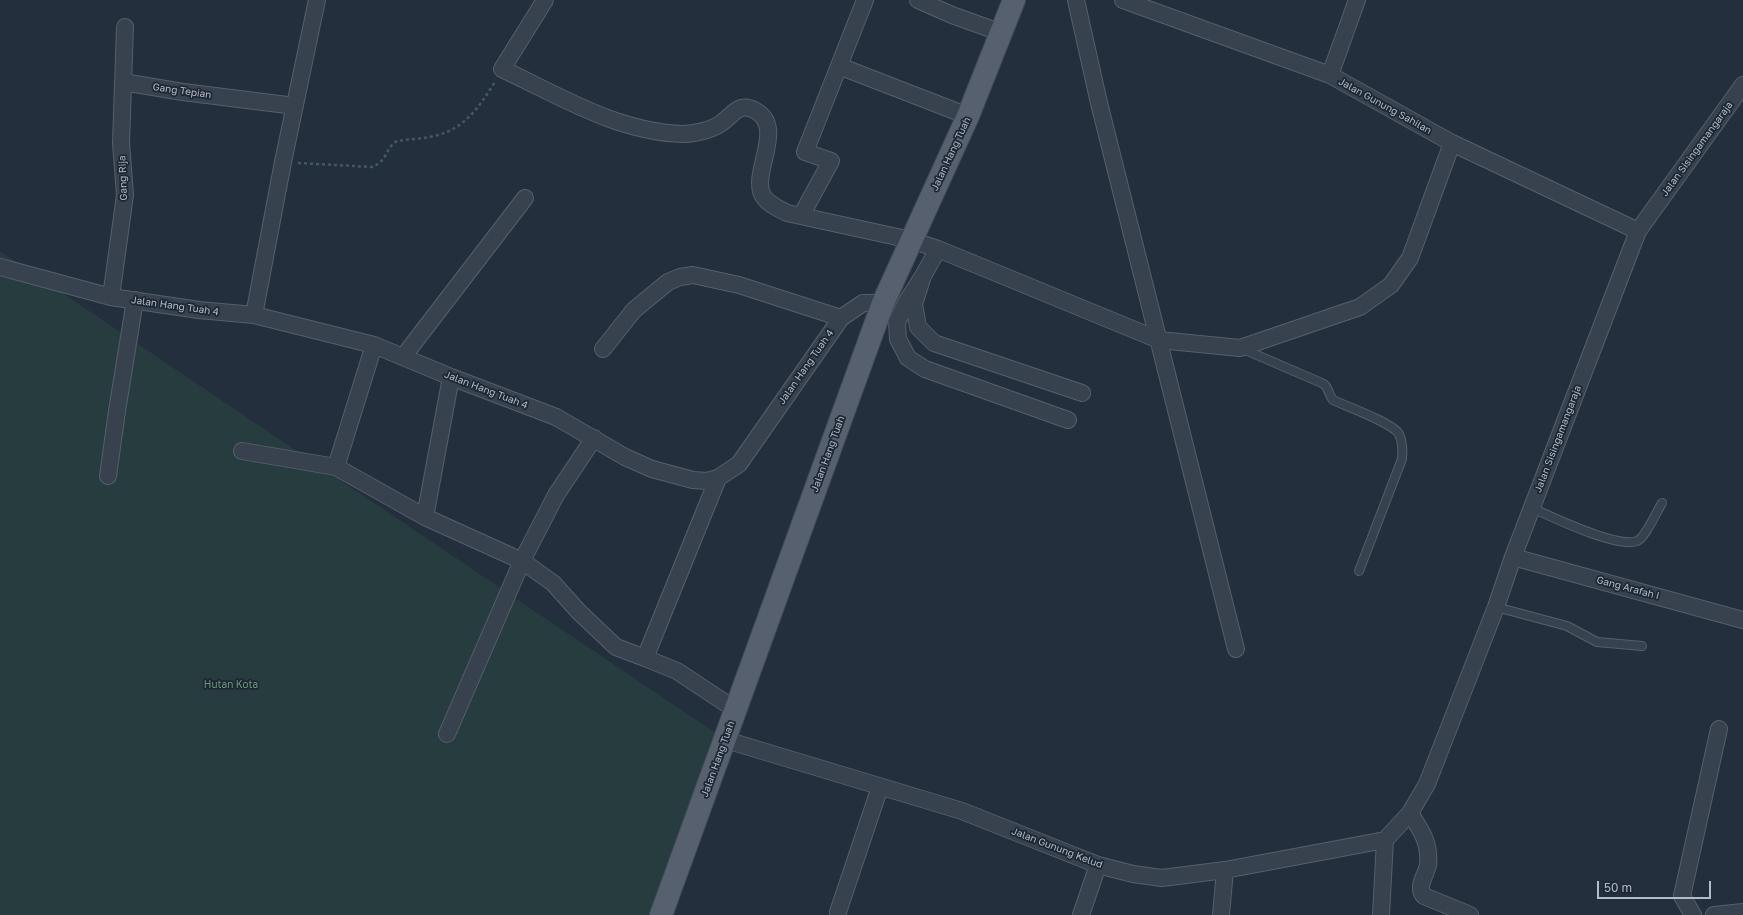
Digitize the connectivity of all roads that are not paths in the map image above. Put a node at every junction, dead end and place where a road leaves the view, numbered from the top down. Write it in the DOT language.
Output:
graph roads {
  1 [pos="317,0"];
  2 [pos="546,0"];
  3 [pos="865,0"];
  4 [pos="918,0"];
  5 [pos="1014,0"];
  6 [pos="1076,0"];
  7 [pos="1123,0"];
  8 [pos="1357,0"];
  9 [pos="125,27"];
  10 [pos="1002,33"];
  11 [pos="838,66"];
  12 [pos="1330,75"];
  13 [pos="123,82"];
  14 [pos="1743,85"];
  15 [pos="295,106"];
  16 [pos="968,116"];
  17 [pos="1452,143"];
  18 [pos="525,198"];
  19 [pos="802,216"];
  20 [pos="1638,231"];
  21 [pos="911,240"];
  22 [pos="938,249"];
  23 [pos="0,268"];
  24 [pos="923,276"];
  25 [pos="111,297"];
  26 [pos="135,300"];
  27 [pos="883,303"];
  28 [pos="254,315"];
  29 [pos="841,318"];
  30 [pos="1159,340"];
  31 [pos="374,345"];
  32 [pos="1240,348"];
  33 [pos="603,349"];
  34 [pos="403,357"];
  35 [pos="451,377"];
  36 [pos="1082,393"];
  37 [pos="1068,420"];
  38 [pos="594,438"];
  39 [pos="242,451"];
  40 [pos="336,467"];
  41 [pos="108,476"];
  42 [pos="718,478"];
  43 [pos="1662,503"];
  44 [pos="1532,508"];
  45 [pos="425,517"];
  46 [pos="1513,557"];
  47 [pos="522,561"];
  48 [pos="1359,572"];
  49 [pos="1496,607"];
  50 [pos="1743,620"];
  51 [pos="1642,646"];
  52 [pos="1236,649"];
  53 [pos="645,658"];
  54 [pos="736,710"];
  55 [pos="1719,730"];
  56 [pos="448,734"];
  57 [pos="726,740"];
  58 [pos="880,786"];
  59 [pos="1410,814"];
  60 [pos="1385,840"];
  61 [pos="1098,865"];
  62 [pos="1225,870"];
  63 [pos="838,912"];
  64 [pos="1743,912"];
  65 [pos="661,915"];
  66 [pos="1081,915"];
  67 [pos="1222,915"];
  68 [pos="1381,915"];
  69 [pos="1470,915"];
  70 [pos="1693,915"];
  71 [pos="1714,915"];
  1 -- 15 [label="street"];
  2 -- 19 [label="street"];
  3 -- 11 [label="street"];
  4 -- 10 [label="street"];
  5 -- 10 [label="main road, Jalan Hang Tuah"];
  6 -- 30 [label="street"];
  7 -- 12 [label="street, Jalan Gunung Sahilan"];
  8 -- 12 [label="street"];
  9 -- 13 [label="street"];
  10 -- 16 [label="main road, Jalan Hang Tuah"];
  11 -- 16 [label="street"];
  11 -- 19 [label="street"];
  12 -- 17 [label="street, Jalan Gunung Sahilan"];
  13 -- 15 [label="street, Gang Tepian"];
  13 -- 25 [label="street, Gang Rija"];
  14 -- 20 [label="street, Jalan Sisingamangaraja"];
  15 -- 28 [label="street"];
  16 -- 21 [label="main road, Jalan Hang Tuah"];
  17 -- 20 [label="street, Jalan Gunung Sahilan"];
  17 -- 32 [label="street"];
  18 -- 34 [label="street"];
  19 -- 21 [label="street"];
  20 -- 44 [label="street, Jalan Sisingamangaraja"];
  21 -- 22 [label="street"];
  21 -- 27 [label="main road, Jalan Hang Tuah"];
  22 -- 24 [label="street"];
  22 -- 30 [label="street"];
  23 -- 25 [label="street, Jalan Hang Tuah 4"];
  24 -- 36 [label="street"];
  24 -- 37 [label="street"];
  25 -- 26 [label="street, Jalan Hang Tuah 4"];
  26 -- 28 [label="street, Jalan Hang Tuah 4"];
  26 -- 41 [label="street"];
  27 -- 29 [label="street, Jalan Hang Tuah 4"];
  27 -- 54 [label="main road, Jalan Hang Tuah"];
  28 -- 31 [label="street, Jalan Hang Tuah 4"];
  29 -- 33 [label="street"];
  29 -- 42 [label="street, Jalan Hang Tuah 4"];
  30 -- 32 [label="street"];
  30 -- 52 [label="street"];
  31 -- 34 [label="street, Jalan Hang Tuah 4"];
  31 -- 40 [label="street"];
  32 -- 48 [label="lane"];
  34 -- 35 [label="street, Jalan Hang Tuah 4"];
  35 -- 38 [label="street, Jalan Hang Tuah 4"];
  35 -- 45 [label="street"];
  38 -- 42 [label="street, Jalan Hang Tuah 4"];
  38 -- 47 [label="street"];
  39 -- 40 [label="street"];
  40 -- 45 [label="street"];
  42 -- 53 [label="street"];
  43 -- 44 [label="lane"];
  44 -- 46 [label="street, Jalan Sisingamangaraja"];
  45 -- 47 [label="street"];
  46 -- 49 [label="street, Jalan Sisingamangaraja"];
  46 -- 50 [label="street, Gang Arafah I"];
  47 -- 53 [label="street"];
  47 -- 56 [label="street"];
  49 -- 51 [label="lane"];
  49 -- 59 [label="street, Jalan Sisingamangaraja"];
  53 -- 54 [label="street"];
  54 -- 57 [label="main road, Jalan Hang Tuah"];
  55 -- 70 [label="street"];
  57 -- 58 [label="street, Jalan Gunung Kelud"];
  57 -- 65 [label="main road, Jalan Hang Tuah"];
  58 -- 61 [label="street, Jalan Gunung Kelud"];
  58 -- 63 [label="street"];
  59 -- 60 [label="street"];
  59 -- 69 [label="street"];
  60 -- 62 [label="street, Jalan Gunung Kelud"];
  60 -- 68 [label="street"];
  61 -- 62 [label="street, Jalan Gunung Kelud"];
  61 -- 66 [label="street"];
  62 -- 67 [label="street"];
  64 -- 71 [label="street"];
}
